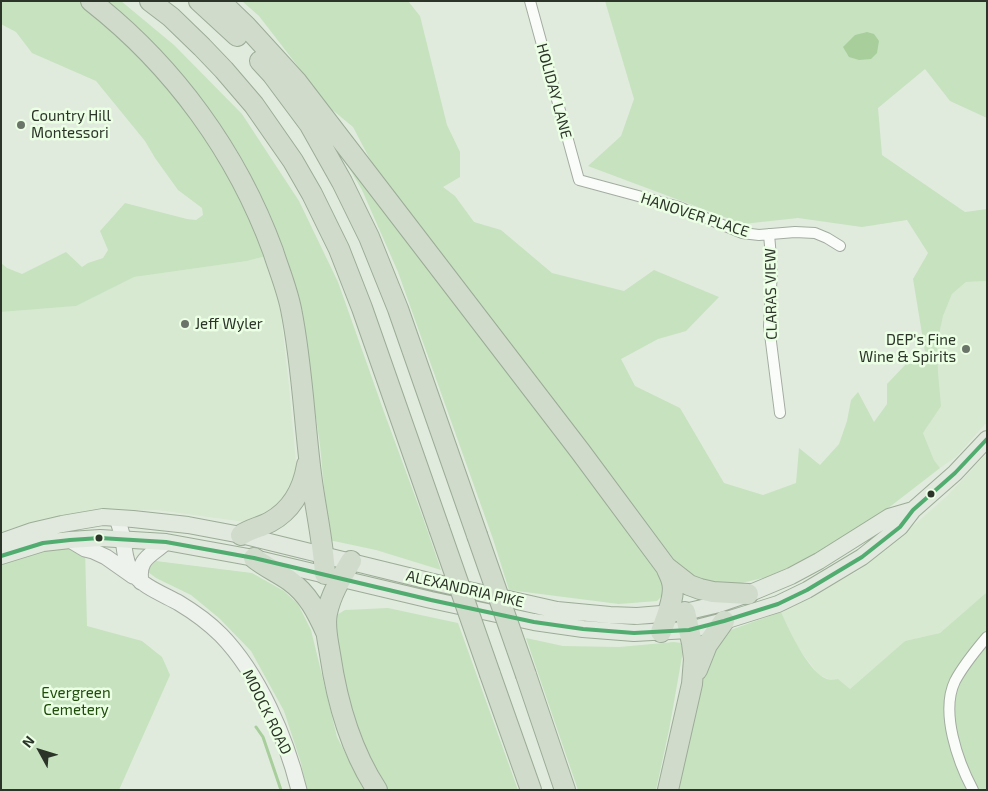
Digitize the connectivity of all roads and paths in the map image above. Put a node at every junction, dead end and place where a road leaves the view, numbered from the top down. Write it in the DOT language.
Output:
graph roads {
  1 [pos="92,1"];
  2 [pos="150,1"];
  3 [pos="199,1"];
  4 [pos="220,1"];
  5 [pos="530,1"];
  6 [pos="579,180"];
  7 [pos="769,234"];
  8 [pos="840,246"];
  9 [pos="780,413"];
  10 [pos="987,438"];
  11 [pos="309,453"];
  12 [pos="913,510"];
  13 [pos="125,518"];
  14 [pos="241,535"];
  15 [pos="123,539"];
  16 [pos="70,540"];
  17 [pos="1,542"];
  18 [pos="166,542"];
  19 [pos="1,556"];
  20 [pos="254,558"];
  21 [pos="335,567"];
  22 [pos="666,567"];
  23 [pos="141,582"];
  24 [pos="748,594"];
  25 [pos="724,621"];
  26 [pos="676,622"];
  27 [pos="327,635"];
  28 [pos="987,637"];
  29 [pos="692,684"];
  30 [pos="299,790"];
  31 [pos="377,790"];
  32 [pos="531,790"];
  33 [pos="566,790"];
  34 [pos="668,790"];
  35 [pos="973,790"];
  1 -- 11 [label="highway"];
  2 -- 32 [label="highway, bridge"];
  3 -- 33 [label="highway, bridge"];
  4 -- 22 [label="highway"];
  5 -- 6 [label="street, HOLIDAY LANE"];
  6 -- 7 [label="street, HANOVER PLACE"];
  7 -- 8 [label="street, HANOVER PLACE"];
  7 -- 9 [label="street, CLARAS VIEW"];
  10 -- 12 [label="main road, ALEXANDRIA PIKE"];
  11 -- 14 [label="highway"];
  11 -- 21 [label="highway"];
  12 -- 24 [label="main road, ALEXANDRIA PIKE"];
  12 -- 25 [label="main road, ALEXANDRIA PIKE"];
  13 -- 14 [label="main road, ALEXANDRIA PIKE"];
  13 -- 15 [label="main road"];
  13 -- 17 [label="main road, ALEXANDRIA PIKE"];
  14 -- 21 [label="main road, ALEXANDRIA PIKE"];
  15 -- 16 [label="main road, ALEXANDRIA PIKE"];
  15 -- 18 [label="main road, ALEXANDRIA PIKE"];
  15 -- 23 [label="main road, MOOCK ROAD"];
  16 -- 19 [label="main road, ALEXANDRIA PIKE"];
  16 -- 23 [label="main road"];
  18 -- 20 [label="main road, ALEXANDRIA PIKE"];
  18 -- 23 [label="main road"];
  20 -- 21 [label="main road, ALEXANDRIA PIKE"];
  20 -- 27 [label="highway"];
  21 -- 26 [label="main road, ALEXANDRIA PIKE"];
  21 -- 27 [label="highway"];
  22 -- 24 [label="highway"];
  22 -- 26 [label="highway"];
  23 -- 30 [label="main road, MOOCK ROAD"];
  24 -- 26 [label="main road, ALEXANDRIA PIKE"];
  25 -- 26 [label="main road, ALEXANDRIA PIKE"];
  25 -- 29 [label="highway"];
  26 -- 29 [label="highway"];
  27 -- 31 [label="highway"];
  28 -- 35 [label="street"];
  29 -- 34 [label="highway"];
}
